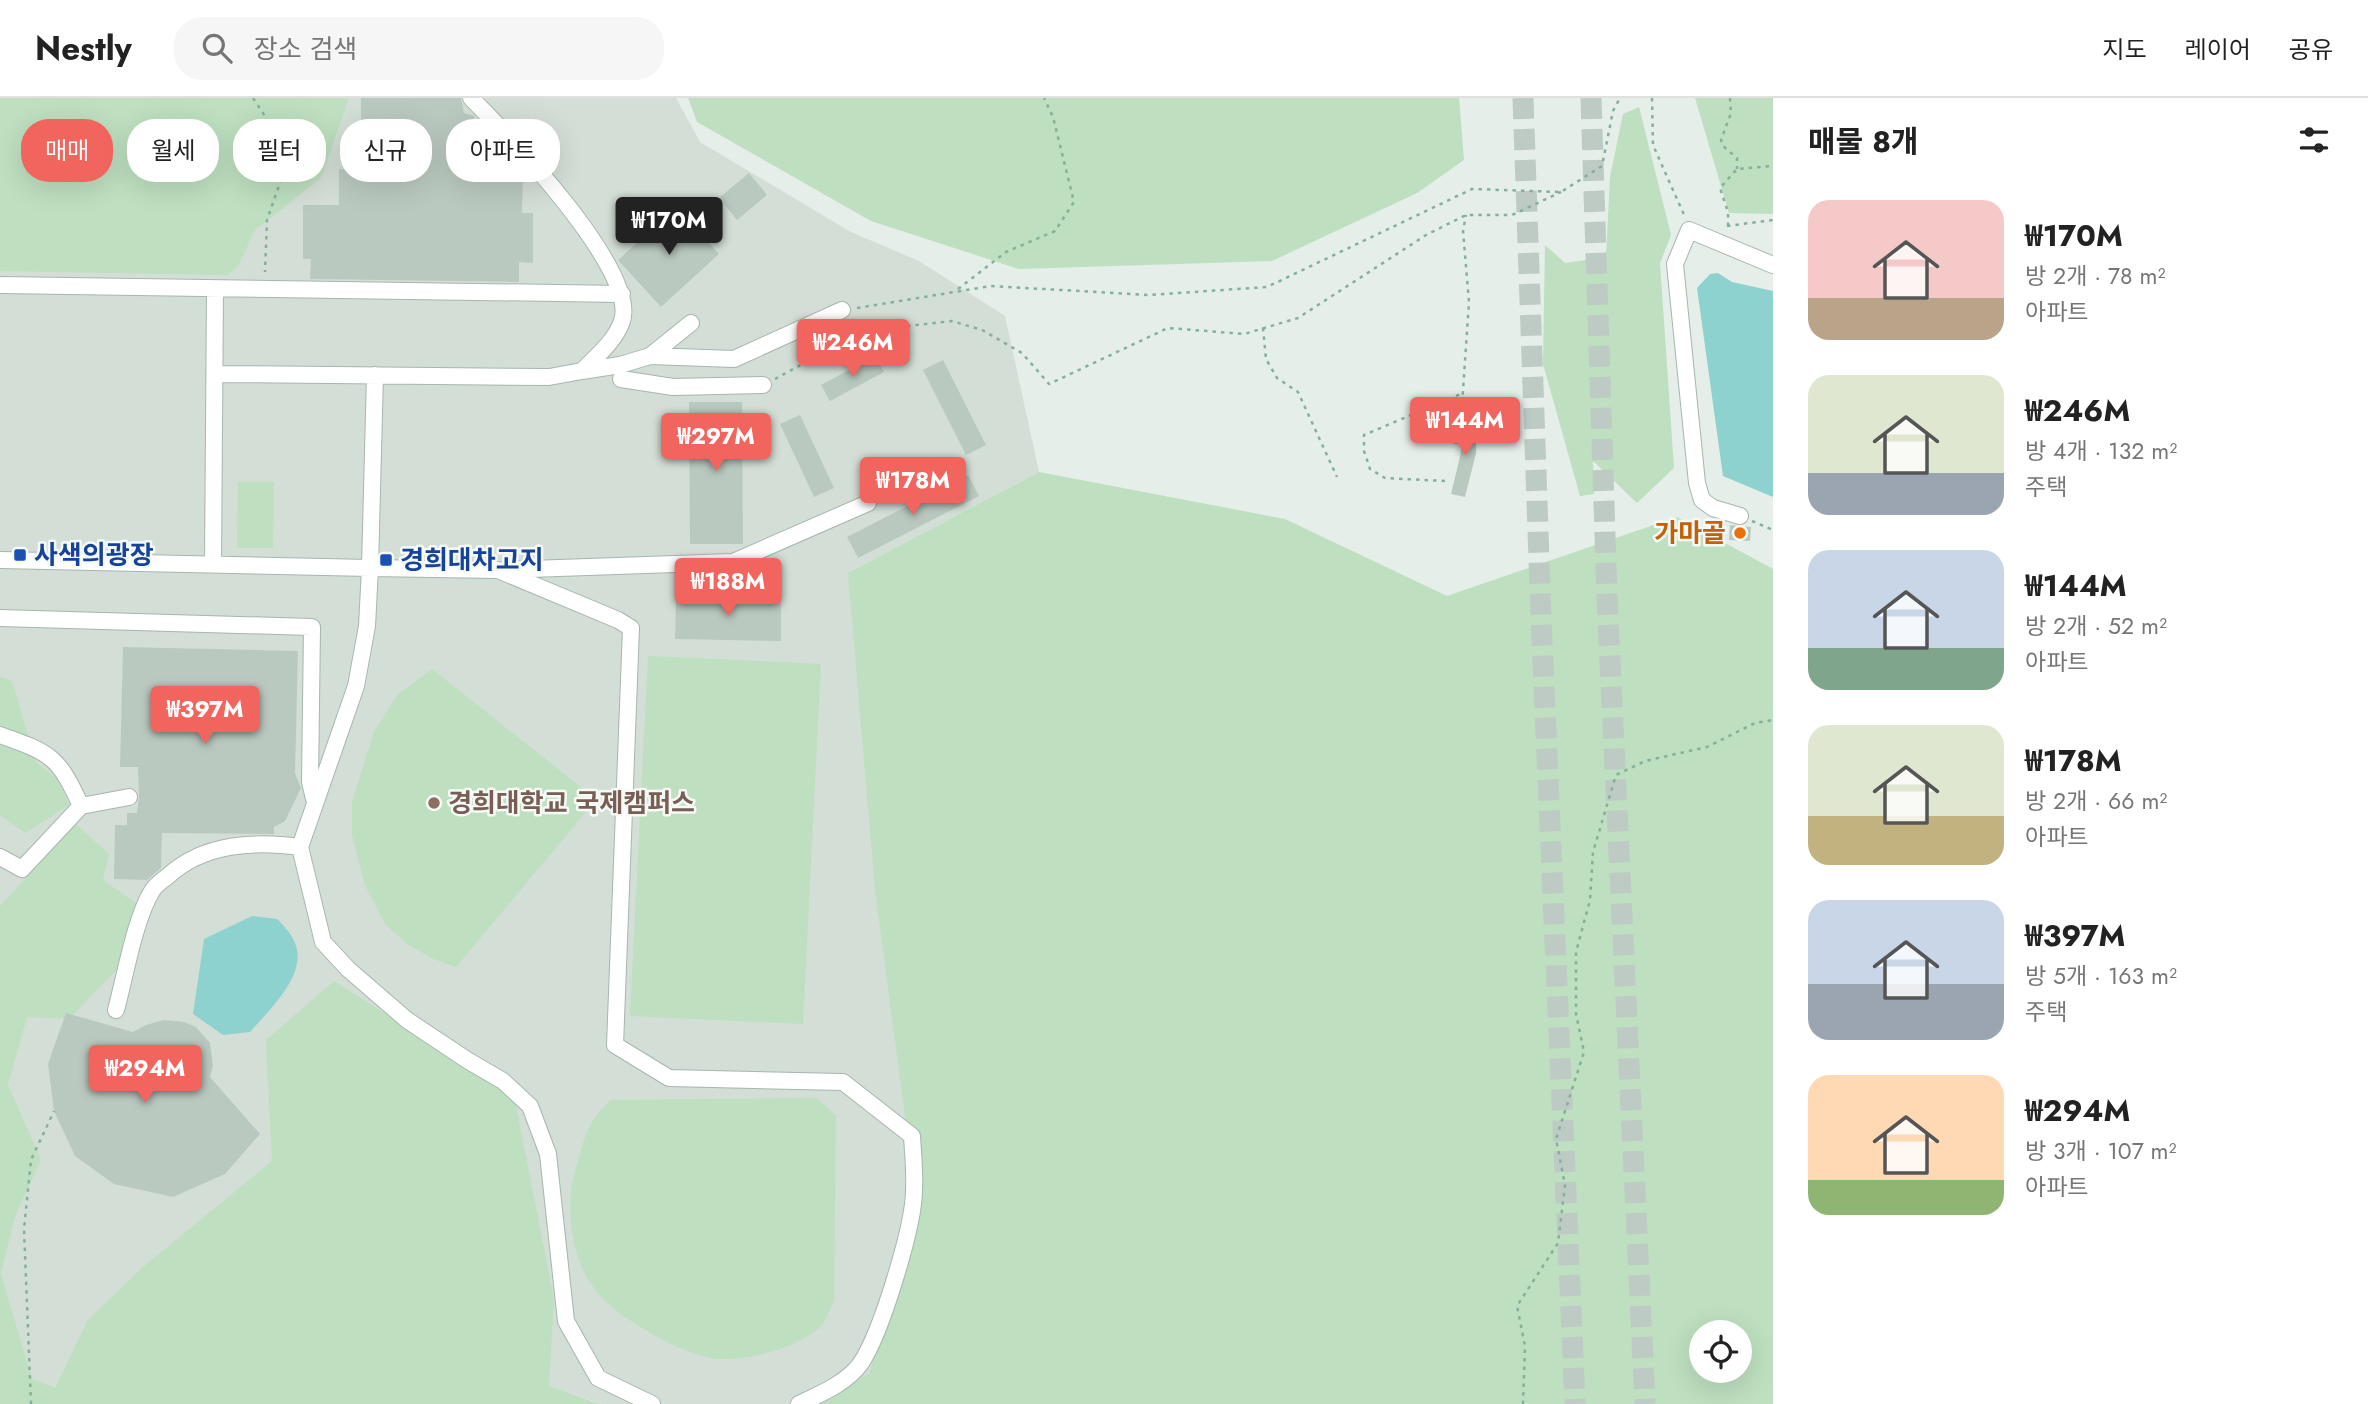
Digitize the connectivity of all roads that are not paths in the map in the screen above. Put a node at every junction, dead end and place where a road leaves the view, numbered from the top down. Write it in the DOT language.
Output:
graph roads {
  1 [pos="471,98"];
  2 [pos="1773,265"];
  3 [pos="0,285"];
  4 [pos="215,289"];
  5 [pos="622,294"];
  6 [pos="842,310"];
  7 [pos="691,323"];
  8 [pos="650,356"];
  9 [pos="582,371"];
  10 [pos="215,374"];
  11 [pos="375,375"];
  12 [pos="621,379"];
  13 [pos="763,385"];
  14 [pos="868,503"];
  15 [pos="1740,516"];
  16 [pos="0,561"];
  17 [pos="213,565"];
  18 [pos="370,568"];
  19 [pos="498,570"];
  20 [pos="0,618"];
  21 [pos="0,735"];
  22 [pos="129,797"];
  23 [pos="314,802"];
  24 [pos="80,806"];
  25 [pos="300,848"];
  26 [pos="1,859"];
  27 [pos="116,1010"];
  28 [pos="652,1404"];
  29 [pos="799,1404"];
  1 -- 5 [label="street"];
  2 -- 15 [label="street"];
  3 -- 4 [label="street"];
  4 -- 5 [label="street"];
  4 -- 10 [label="street"];
  5 -- 9 [label="street"];
  6 -- 8 [label="street"];
  7 -- 8 [label="street"];
  8 -- 9 [label="street"];
  9 -- 11 [label="street"];
  10 -- 11 [label="street"];
  10 -- 17 [label="street"];
  11 -- 18 [label="street"];
  12 -- 13 [label="street"];
  14 -- 19 [label="street"];
  16 -- 17 [label="street"];
  17 -- 18 [label="street"];
  18 -- 19 [label="street"];
  18 -- 23 [label="street"];
  19 -- 29 [label="street"];
  20 -- 23 [label="street"];
  21 -- 24 [label="street"];
  22 -- 24 [label="street"];
  23 -- 25 [label="street"];
  24 -- 26 [label="street"];
  25 -- 27 [label="street"];
  25 -- 28 [label="street"];
}
